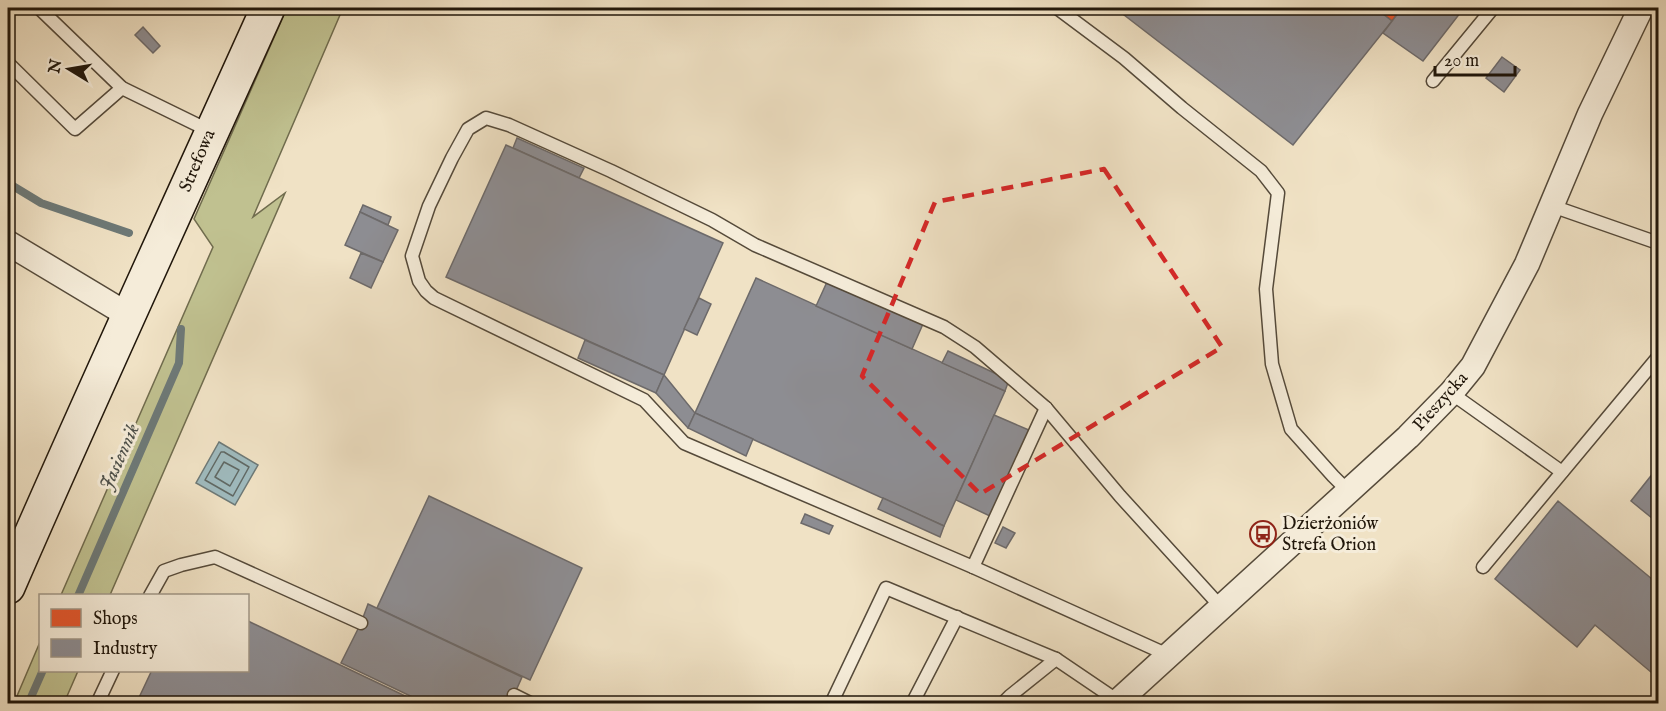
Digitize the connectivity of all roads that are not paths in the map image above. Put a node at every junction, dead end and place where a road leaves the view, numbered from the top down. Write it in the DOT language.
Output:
graph roads {
  1 [pos="39,8"];
  2 [pos="268,8"];
  3 [pos="1057,8"];
  4 [pos="1493,8"];
  5 [pos="1641,8"];
  6 [pos="8,63"];
  7 [pos="1433,81"];
  8 [pos="122,88"];
  9 [pos="211,132"];
  10 [pos="1552,206"];
  11 [pos="8,243"];
  12 [pos="1659,243"];
  13 [pos="128,315"];
  14 [pos="1659,357"];
  15 [pos="1451,393"];
  16 [pos="1046,408"];
  17 [pos="1562,472"];
  18 [pos="1348,491"];
  19 [pos="973,567"];
  20 [pos="1483,567"];
  21 [pos="8,587"];
  22 [pos="151,594"];
  23 [pos="1221,607"];
  24 [pos="957,617"];
  25 [pos="361,623"];
  26 [pos="1168,655"];
  27 [pos="1056,659"];
  28 [pos="112,672"];
  29 [pos="514,695"];
  30 [pos="1117,702"];
  31 [pos="97,704"];
  32 [pos="532,704"];
  33 [pos="831,704"];
  34 [pos="912,704"];
  35 [pos="1002,704"];
  1 -- 8 [label="lane"];
  2 -- 9 [label="street, Strefowa"];
  3 -- 18 [label="lane"];
  4 -- 7 [label="lane"];
  5 -- 10 [label="street, Pieszycka"];
  6 -- 8 [label="lane"];
  8 -- 9 [label="lane"];
  9 -- 13 [label="street, Strefowa"];
  10 -- 12 [label="lane"];
  10 -- 15 [label="street, Pieszycka"];
  11 -- 13 [label="street"];
  13 -- 21 [label="street, Strefowa"];
  14 -- 17 [label="lane"];
  15 -- 17 [label="lane"];
  15 -- 18 [label="street, Pieszycka"];
  16 -- 19 [label="lane"];
  16 -- 19 [label="lane"];
  16 -- 23 [label="lane"];
  17 -- 20 [label="lane"];
  18 -- 23 [label="street, Pieszycka"];
  19 -- 26 [label="lane"];
  22 -- 25 [label="lane"];
  23 -- 26 [label="street, Pieszycka"];
  24 -- 27 [label="lane"];
  24 -- 33 [label="lane"];
  24 -- 34 [label="lane"];
  26 -- 30 [label="street, Pieszycka"];
  27 -- 30 [label="lane"];
  27 -- 35 [label="lane"];
  28 -- 31 [label="lane"];
  29 -- 32 [label="lane"];
}
